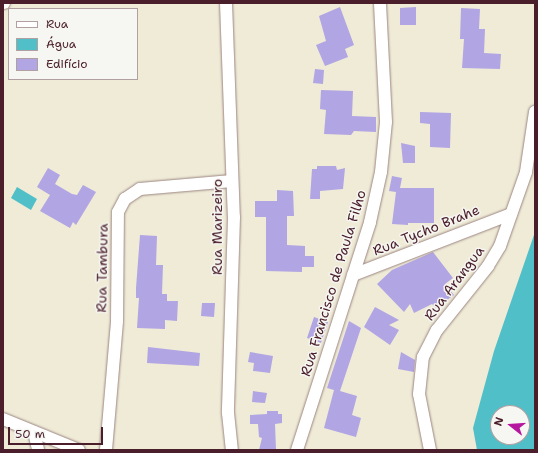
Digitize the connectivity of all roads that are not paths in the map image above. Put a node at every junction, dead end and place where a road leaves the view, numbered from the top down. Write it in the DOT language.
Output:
graph roads {
  1 [pos="226,3"];
  2 [pos="380,3"];
  3 [pos="535,112"];
  4 [pos="232,181"];
  5 [pos="510,214"];
  6 [pos="354,275"];
  7 [pos="3,419"];
  8 [pos="34,432"];
  9 [pos="38,450"];
  10 [pos="79,450"];
  11 [pos="106,450"];
  12 [pos="232,450"];
  13 [pos="297,450"];
  14 [pos="430,450"];
  1 -- 4 [label="street, Rua Marizeiro"];
  2 -- 6 [label="street, Rua Francisco de Paula Filho"];
  3 -- 5 [label="street, Rua Arangua"];
  4 -- 11 [label="street, Rua Tambura"];
  4 -- 12 [label="street, Rua Marizeiro"];
  5 -- 6 [label="street, Rua Tycho Brahe"];
  5 -- 14 [label="street, Rua Arangua"];
  6 -- 13 [label="street, Rua Francisco de Paula Filho"];
  7 -- 8 [label="street"];
  8 -- 9 [label="street"];
  8 -- 10 [label="street"];
}
